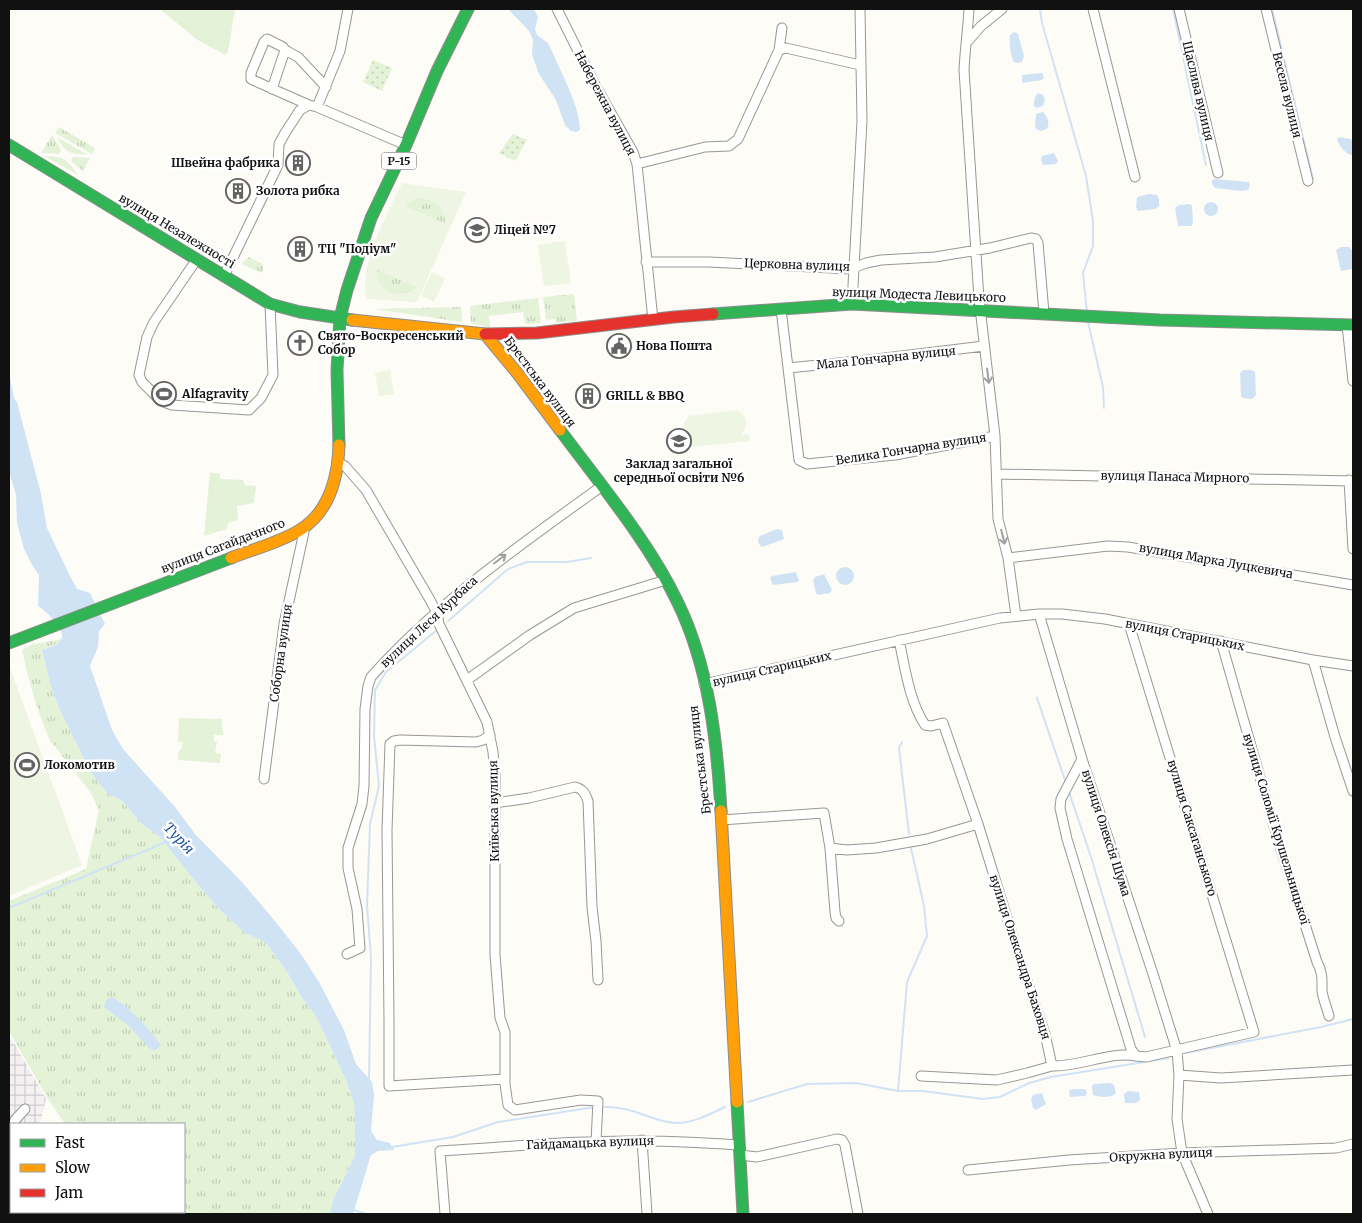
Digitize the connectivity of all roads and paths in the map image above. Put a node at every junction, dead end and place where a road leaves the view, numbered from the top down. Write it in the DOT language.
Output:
graph roads {
  1 [pos="348,9"];
  2 [pos="468,9"];
  3 [pos="557,9"];
  4 [pos="860,9"];
  5 [pos="969,9"];
  6 [pos="1002,9"];
  7 [pos="1093,9"];
  8 [pos="1179,9"];
  9 [pos="1266,9"];
  10 [pos="782,28"];
  11 [pos="968,41"];
  12 [pos="285,50"];
  13 [pos="780,50"];
  14 [pos="860,65"];
  15 [pos="326,87"];
  16 [pos="272,89"];
  17 [pos="313,106"];
  18 [pos="9,145"];
  19 [pos="406,145"];
  20 [pos="637,164"];
  21 [pos="1218,173"];
  22 [pos="1135,177"];
  23 [pos="1308,181"];
  24 [pos="976,250"];
  25 [pos="197,259"];
  26 [pos="646,262"];
  27 [pos="855,268"];
  28 [pos="224,276"];
  29 [pos="270,304"];
  30 [pos="852,304"];
  31 [pos="781,309"];
  32 [pos="980,310"];
  33 [pos="1044,313"];
  34 [pos="340,318"];
  35 [pos="653,320"];
  36 [pos="1350,325"];
  37 [pos="486,334"];
  38 [pos="984,346"];
  39 [pos="788,368"];
  40 [pos="1353,381"];
  41 [pos="995,436"];
  42 [pos="339,463"];
  43 [pos="997,474"];
  44 [pos="1351,480"];
  45 [pos="602,486"];
  46 [pos="302,529"];
  47 [pos="1353,549"];
  48 [pos="1008,558"];
  49 [pos="666,580"];
  50 [pos="1353,585"];
  51 [pos="437,614"];
  52 [pos="1039,614"];
  53 [pos="1016,616"];
  54 [pos="1128,624"];
  55 [pos="899,640"];
  56 [pos="1221,641"];
  57 [pos="9,643"];
  58 [pos="1313,660"];
  59 [pos="1353,666"];
  60 [pos="467,680"];
  61 [pos="704,684"];
  62 [pos="490,735"];
  63 [pos="1082,758"];
  64 [pos="264,779"];
  65 [pos="1353,791"];
  66 [pos="495,802"];
  67 [pos="721,820"];
  68 [pos="978,824"];
  69 [pos="830,848"];
  70 [pos="839,921"];
  71 [pos="347,954"];
  72 [pos="598,980"];
  73 [pos="1329,1016"];
  74 [pos="1177,1051"];
  75 [pos="1136,1056"];
  76 [pos="1052,1066"];
  77 [pos="1353,1070"];
  78 [pos="1179,1075"];
  79 [pos="921,1076"];
  80 [pos="505,1079"];
  81 [pos="25,1108"];
  82 [pos="14,1123"];
  83 [pos="642,1140"];
  84 [pos="596,1142"];
  85 [pos="1353,1144"];
  86 [pos="739,1150"];
  87 [pos="1182,1153"];
  88 [pos="968,1170"];
  89 [pos="445,1214"];
  90 [pos="647,1214"];
  91 [pos="743,1214"];
  92 [pos="858,1214"];
  93 [pos="1208,1214"];
  1 -- 15 [label="street"];
  2 -- 19 [label="main road, Р-15"];
  3 -- 20 [label="street, Набережна вулиця"];
  4 -- 14 [label="street"];
  5 -- 11 [label="street"];
  6 -- 11 [label="street"];
  7 -- 22 [label="street"];
  8 -- 21 [label="street, Щаслива вулиця"];
  9 -- 23 [label="street, Весела вулиця"];
  10 -- 13 [label="street"];
  11 -- 24 [label="street"];
  12 -- 15 [label="street"];
  12 -- 16 [label="street"];
  12 -- 16 [label="street"];
  13 -- 14 [label="street"];
  13 -- 20 [label="street"];
  14 -- 27 [label="street"];
  15 -- 17 [label="street"];
  16 -- 17 [label="street"];
  17 -- 19 [label="street"];
  17 -- 28 [label="street"];
  18 -- 25 [label="main road, вулиця Незалежності"];
  19 -- 34 [label="main road, Р-15"];
  20 -- 26 [label="street, Набережна вулиця"];
  24 -- 27 [label="street, Церковна вулиця"];
  24 -- 32 [label="street"];
  24 -- 33 [label="street, Церковна вулиця"];
  25 -- 28 [label="main road, вулиця Незалежності"];
  25 -- 29 [label="street"];
  26 -- 27 [label="street, Церковна вулиця"];
  26 -- 35 [label="street, Набережна вулиця"];
  27 -- 30 [label="street"];
  28 -- 29 [label="main road, вулиця Незалежності"];
  29 -- 34 [label="main road, вулиця Незалежності"];
  30 -- 31 [label="main road, вулиця Модеста Левицького"];
  30 -- 32 [label="main road, вулиця Модеста Левицького"];
  31 -- 35 [label="main road, вулиця Модеста Левицького"];
  31 -- 39 [label="street, Велика Гончарна вулиця"];
  32 -- 33 [label="main road, вулиця Модеста Левицького"];
  32 -- 38 [label="street"];
  33 -- 36 [label="main road, вулиця Модеста Левицького"];
  34 -- 37 [label="main road, Брестська вулиця"];
  34 -- 42 [label="main road, вулиця Сагайдачного"];
  35 -- 37 [label="main road, вулиця Модеста Левицького"];
  36 -- 40 [label="street"];
  37 -- 45 [label="main road, Брестська вулиця"];
  38 -- 39 [label="street, Мала Гончарна вулиця"];
  38 -- 41 [label="street, one-way"];
  39 -- 41 [label="street, Велика Гончарна вулиця"];
  41 -- 43 [label="street"];
  42 -- 46 [label="main road, вулиця Сагайдачного"];
  42 -- 51 [label="street, Київська вулиця"];
  43 -- 44 [label="street, вулиця Панаса Мирного"];
  43 -- 48 [label="street, one-way"];
  44 -- 47 [label="street"];
  45 -- 49 [label="main road, Брестська вулиця"];
  51 -- 45 [label="street, вулиця Леся Курбаса, one-way"];
  46 -- 57 [label="main road, вулиця Сагайдачного"];
  46 -- 64 [label="street, Соборна вулиця"];
  48 -- 50 [label="street, вулиця Марка Луцкевича"];
  48 -- 53 [label="street"];
  49 -- 60 [label="street"];
  49 -- 61 [label="main road, Брестська вулиця"];
  51 -- 60 [label="street, Київська вулиця"];
  51 -- 71 [label="street, вулиця Леся Курбаса"];
  52 -- 53 [label="street, вулиця Старицьких"];
  52 -- 54 [label="street, вулиця Старицьких"];
  52 -- 63 [label="street, вулиця Олексія Шума"];
  53 -- 55 [label="street, вулиця Старицьких"];
  54 -- 56 [label="street, вулиця Старицьких"];
  54 -- 74 [label="street, вулиця Саксаганського"];
  55 -- 61 [label="street, вулиця Старицьких"];
  55 -- 68 [label="street, вулиця Олександра Баховця"];
  56 -- 58 [label="street, вулиця Старицьких"];
  56 -- 73 [label="street, вулиця Соломії Крушельницької"];
  58 -- 59 [label="street, вулиця Старицьких"];
  58 -- 65 [label="street"];
  60 -- 62 [label="street, Київська вулиця"];
  61 -- 67 [label="main road, Брестська вулиця"];
  62 -- 66 [label="street, Київська вулиця"];
  62 -- 80 [label="street"];
  63 -- 74 [label="street, вулиця Олексія Шума"];
  63 -- 75 [label="street"];
  66 -- 72 [label="street"];
  66 -- 80 [label="street, Київська вулиця"];
  67 -- 69 [label="street"];
  67 -- 86 [label="main road, Брестська вулиця"];
  68 -- 69 [label="street"];
  68 -- 76 [label="street, вулиця Олександра Баховця"];
  69 -- 70 [label="street"];
  74 -- 75 [label="street"];
  74 -- 78 [label="street, вулиця Олексія Шума"];
  75 -- 76 [label="street"];
  76 -- 79 [label="street"];
  77 -- 78 [label="street"];
  78 -- 87 [label="street, вулиця Олексія Шума"];
  80 -- 84 [label="street, Київська вулиця"];
  81 -- 82 [label="street"];
  83 -- 84 [label="street, Гайдамацька вулиця"];
  83 -- 86 [label="street, Гайдамацька вулиця"];
  83 -- 90 [label="street"];
  84 -- 89 [label="street, Гайдамацька вулиця"];
  85 -- 87 [label="street, Окружна вулиця"];
  86 -- 91 [label="main road, Брестська вулиця"];
  86 -- 92 [label="street, Гайдамацька вулиця"];
  87 -- 88 [label="street, Окружна вулиця"];
  87 -- 93 [label="street, вулиця Олексія Шума"];
}
